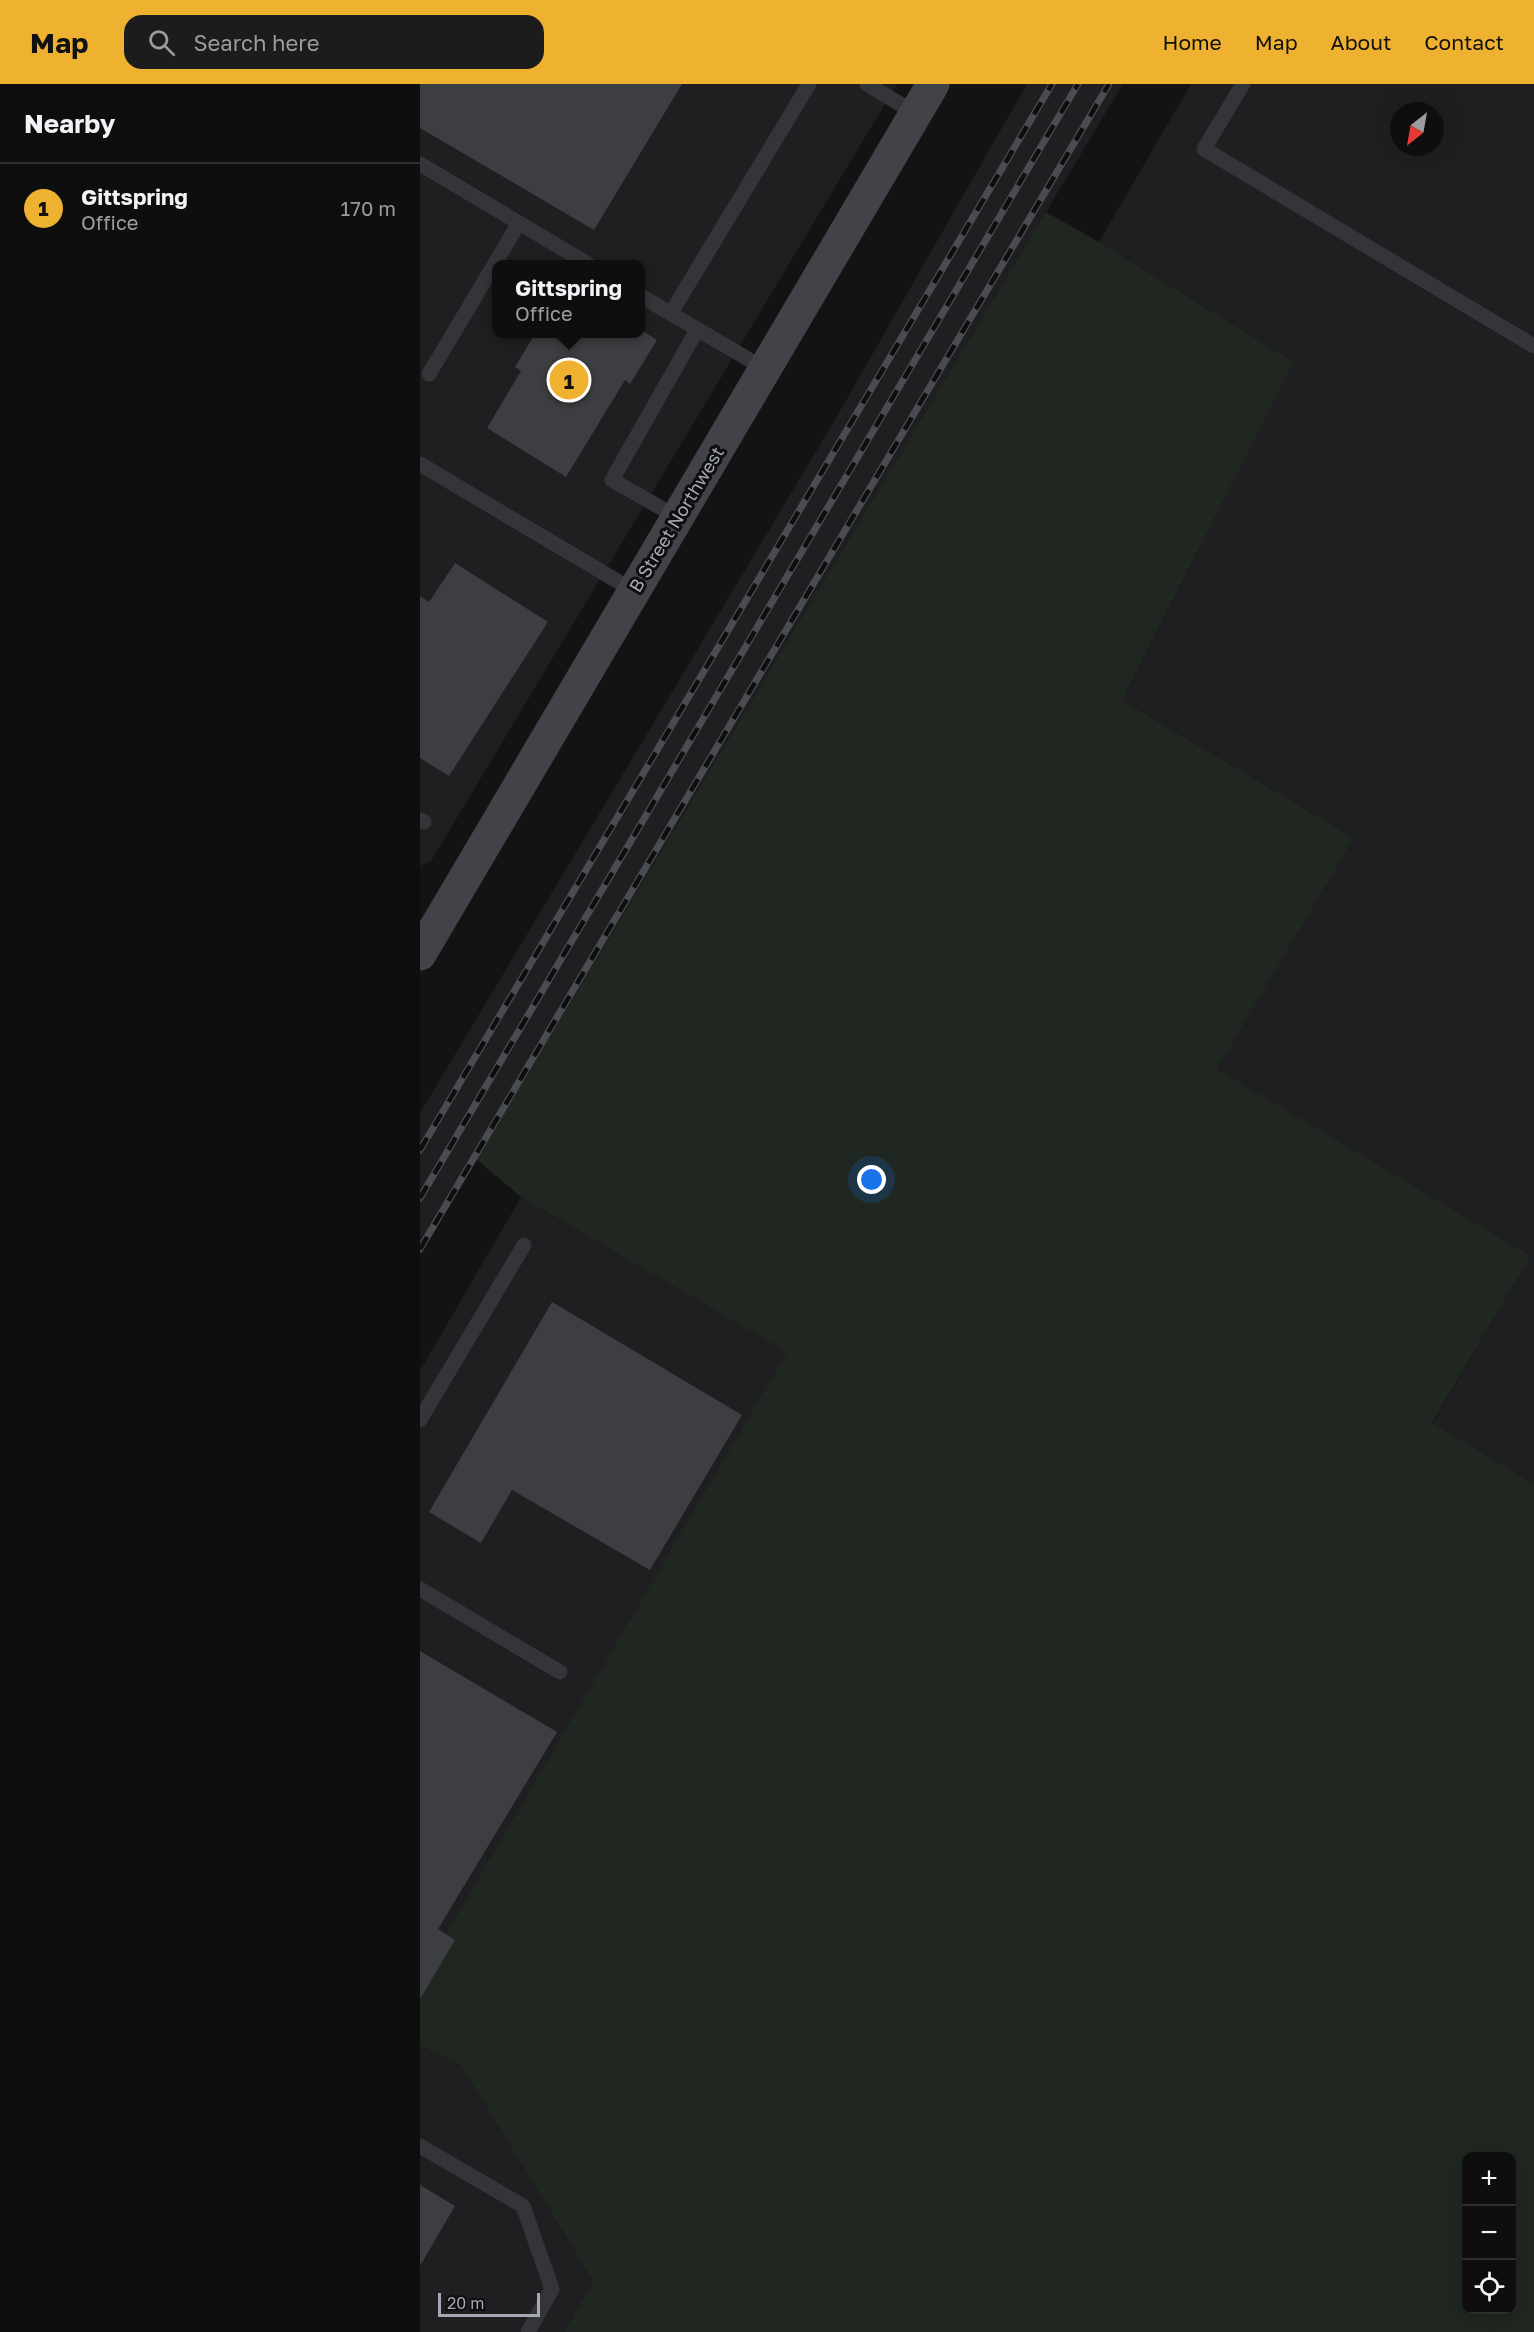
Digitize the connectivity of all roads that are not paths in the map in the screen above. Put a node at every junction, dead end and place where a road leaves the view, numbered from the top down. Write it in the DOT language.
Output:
graph roads {
  1 [pos="809,84"];
  2 [pos="867,84"];
  3 [pos="933,84"];
  4 [pos="1243,84"];
  5 [pos="915,113"];
  6 [pos="420,164"];
  7 [pos="519,223"];
  8 [pos="497,260"];
  9 [pos="581,260"];
  10 [pos="492,268"];
  11 [pos="645,298"];
  12 [pos="670,314"];
  13 [pos="697,330"];
  14 [pos="1534,346"];
  15 [pos="765,369"];
  16 [pos="429,374"];
  17 [pos="420,464"];
  18 [pos="677,517"];
  19 [pos="634,591"];
  20 [pos="420,954"];
  21 [pos="524,1245"];
  22 [pos="420,1420"];
  23 [pos="420,1589"];
  24 [pos="560,1672"];
  25 [pos="420,2146"];
  26 [pos="528,2332"];
  1 -- 12 [label="lane"];
  2 -- 5 [label="lane"];
  3 -- 5 [label="street, B Street Northwest"];
  4 -- 14 [label="lane"];
  5 -- 15 [label="street, B Street Northwest"];
  6 -- 7 [label="lane"];
  7 -- 8 [label="lane"];
  7 -- 9 [label="lane"];
  10 -- 16 [label="lane"];
  11 -- 12 [label="lane"];
  12 -- 13 [label="lane"];
  13 -- 15 [label="lane"];
  13 -- 18 [label="lane"];
  15 -- 18 [label="street, B Street Northwest"];
  17 -- 19 [label="lane"];
  18 -- 19 [label="street, B Street Northwest"];
  19 -- 20 [label="street, B Street Northwest"];
  21 -- 22 [label="lane"];
  23 -- 24 [label="lane"];
  25 -- 26 [label="lane"];
}
